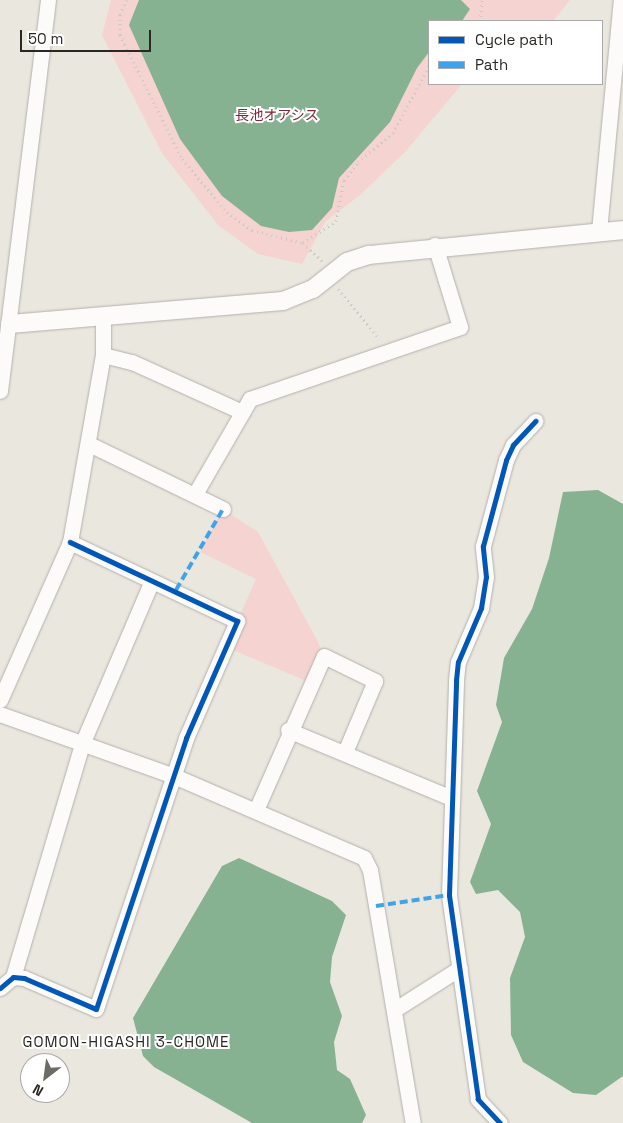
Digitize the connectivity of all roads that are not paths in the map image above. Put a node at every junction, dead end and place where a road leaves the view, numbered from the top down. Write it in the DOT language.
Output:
graph roads {
  1 [pos="48,0"];
  2 [pos="622,0"];
  3 [pos="623,230"];
  4 [pos="599,232"];
  5 [pos="435,245"];
  6 [pos="103,319"];
  7 [pos="10,324"];
  8 [pos="103,355"];
  9 [pos="0,390"];
  10 [pos="242,412"];
  11 [pos="535,421"];
  12 [pos="89,444"];
  13 [pos="195,494"];
  14 [pos="223,509"];
  15 [pos="70,542"];
  16 [pos="152,580"];
  17 [pos="0,700"];
  18 [pos="0,714"];
  19 [pos="288,730"];
  20 [pos="82,744"];
  21 [pos="345,752"];
  22 [pos="174,776"];
  23 [pos="451,798"];
  24 [pos="256,810"];
  25 [pos="460,968"];
  26 [pos="13,977"];
  27 [pos="0,988"];
  28 [pos="394,1010"];
  29 [pos="413,1123"];
  30 [pos="500,1123"];
  1 -- 7 [label="street"];
  2 -- 4 [label="street"];
  3 -- 4 [label="street"];
  4 -- 5 [label="street"];
  5 -- 6 [label="street"];
  5 -- 10 [label="street"];
  6 -- 7 [label="street"];
  6 -- 8 [label="street"];
  7 -- 9 [label="street"];
  8 -- 10 [label="street"];
  8 -- 12 [label="street"];
  10 -- 13 [label="street"];
  11 -- 23 [label="street"];
  12 -- 13 [label="street"];
  12 -- 15 [label="street"];
  13 -- 14 [label="street"];
  15 -- 16 [label="street"];
  15 -- 17 [label="street"];
  16 -- 20 [label="street"];
  16 -- 22 [label="street"];
  18 -- 20 [label="street"];
  19 -- 21 [label="street"];
  19 -- 21 [label="street"];
  19 -- 24 [label="street"];
  20 -- 22 [label="street"];
  20 -- 26 [label="street"];
  21 -- 23 [label="street"];
  22 -- 24 [label="street"];
  22 -- 26 [label="street"];
  23 -- 25 [label="street"];
  24 -- 28 [label="street"];
  25 -- 28 [label="street"];
  25 -- 30 [label="street"];
  26 -- 27 [label="street"];
  28 -- 29 [label="street"];
}
